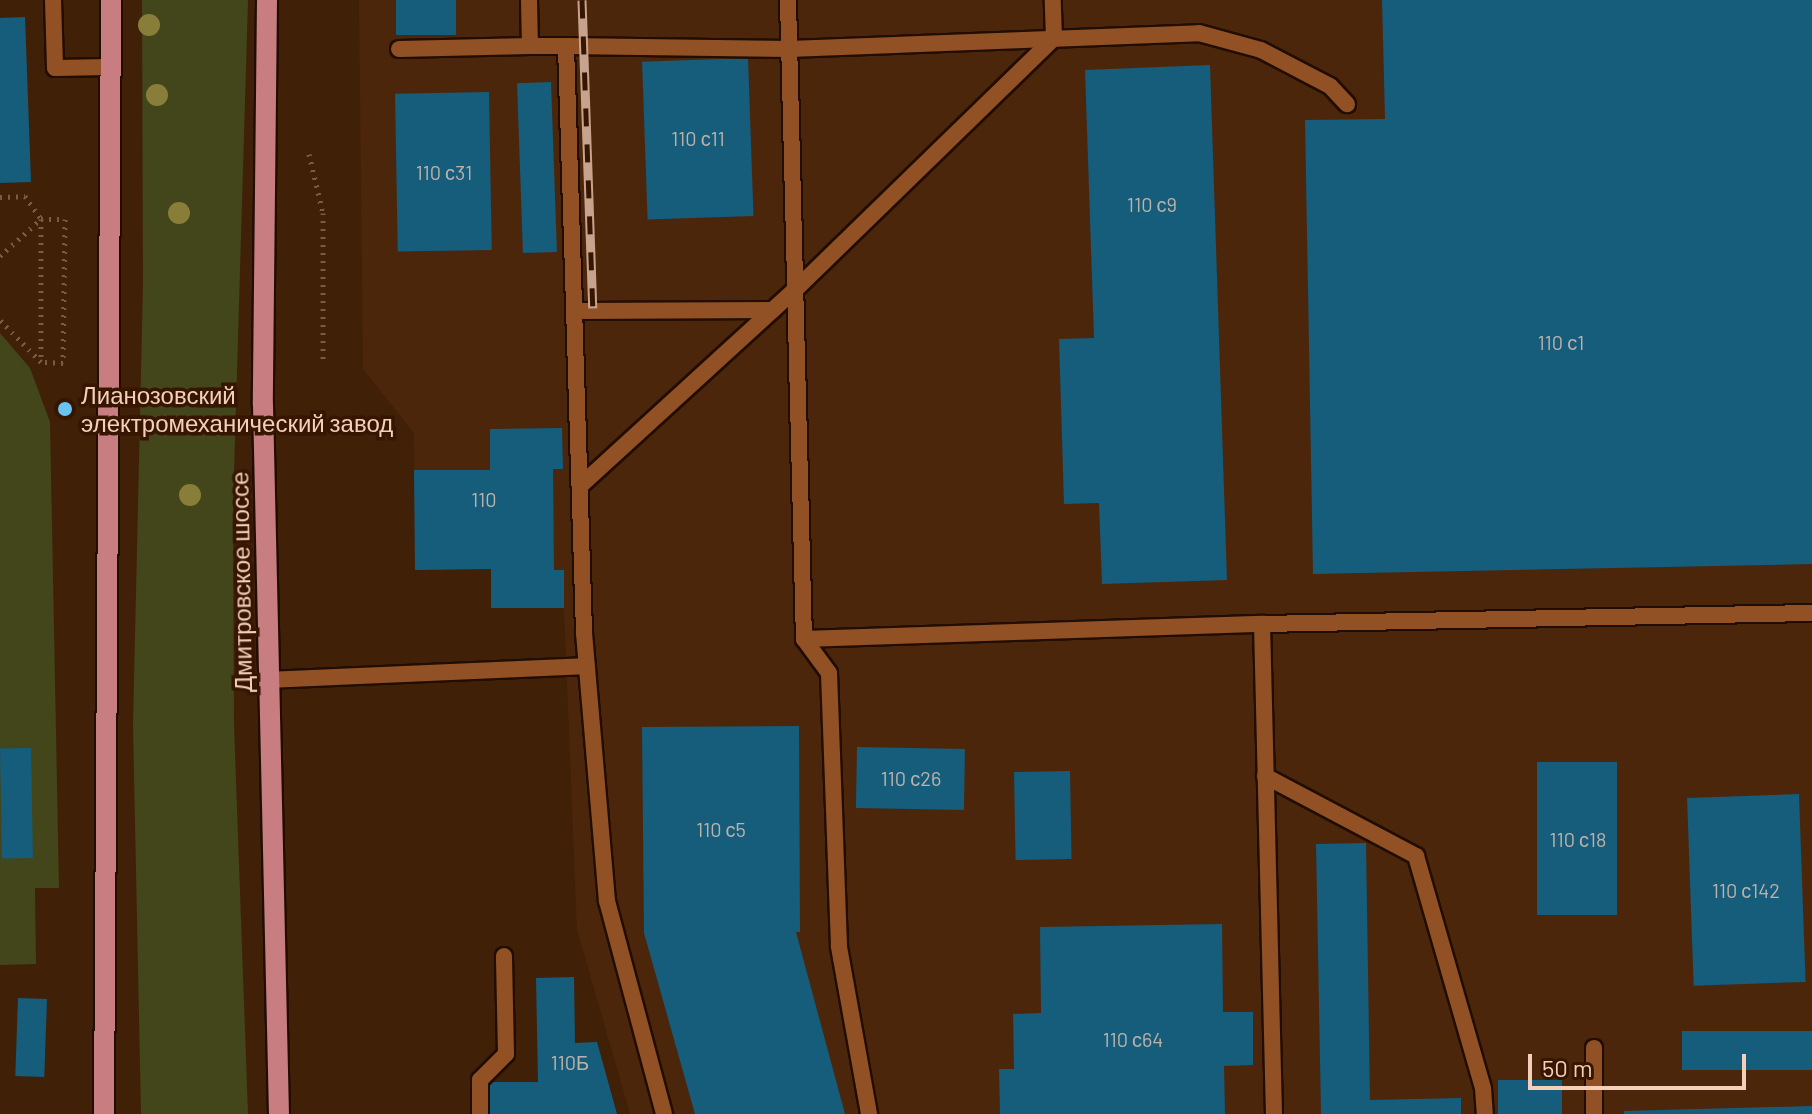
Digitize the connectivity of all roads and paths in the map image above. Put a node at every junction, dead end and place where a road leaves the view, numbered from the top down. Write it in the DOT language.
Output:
graph roads {
  1 [pos="53,0"];
  2 [pos="111,0"];
  3 [pos="267,0"];
  4 [pos="529,0"];
  5 [pos="788,0"];
  6 [pos="1053,0"];
  7 [pos="1054,38"];
  8 [pos="530,46"];
  9 [pos="566,46"];
  10 [pos="399,49"];
  11 [pos="789,49"];
  12 [pos="110,67"];
  13 [pos="1347,104"];
  14 [pos="309,154"];
  15 [pos="0,197"];
  16 [pos="41,219"];
  17 [pos="0,256"];
  18 [pos="795,290"];
  19 [pos="773,310"];
  20 [pos="575,311"];
  21 [pos="0,320"];
  22 [pos="323,361"];
  23 [pos="41,362"];
  24 [pos="580,486"];
  25 [pos="1812,613"];
  26 [pos="1262,624"];
  27 [pos="804,639"];
  28 [pos="587,666"];
  29 [pos="269,680"];
  30 [pos="1265,776"];
  31 [pos="504,956"];
  32 [pos="1594,1048"];
  33 [pos="868,1107"];
  34 [pos="104,1114"];
  35 [pos="279,1114"];
  36 [pos="480,1114"];
  37 [pos="664,1114"];
  38 [pos="878,1114"];
  39 [pos="1274,1114"];
  40 [pos="1485,1114"];
  41 [pos="1594,1114"];
  1 -- 12 [label="lane"];
  2 -- 12 [label="main road"];
  3 -- 29 [label="main road, Дмитровское шоссе"];
  4 -- 8 [label="lane"];
  5 -- 11 [label="lane"];
  6 -- 7 [label="lane"];
  7 -- 11 [label="lane"];
  7 -- 13 [label="lane"];
  7 -- 18 [label="lane"];
  8 -- 9 [label="lane"];
  8 -- 10 [label="lane"];
  9 -- 11 [label="lane"];
  9 -- 20 [label="lane"];
  11 -- 18 [label="lane"];
  12 -- 34 [label="main road"];
  14 -- 22 [label="path"];
  15 -- 16 [label="path"];
  16 -- 17 [label="path"];
  16 -- 23 [label="path"];
  16 -- 23 [label="path"];
  18 -- 19 [label="lane"];
  18 -- 27 [label="lane"];
  19 -- 20 [label="lane"];
  19 -- 24 [label="lane"];
  20 -- 24 [label="lane"];
  21 -- 23 [label="path"];
  24 -- 28 [label="lane"];
  25 -- 26 [label="lane"];
  26 -- 27 [label="lane"];
  26 -- 30 [label="lane"];
  27 -- 33 [label="lane"];
  28 -- 29 [label="lane"];
  28 -- 37 [label="lane"];
  29 -- 35 [label="main road, Дмитровское шоссе"];
  30 -- 39 [label="lane"];
  30 -- 40 [label="lane"];
  31 -- 36 [label="lane"];
  32 -- 41 [label="lane"];
  33 -- 38 [label="lane"];
}
